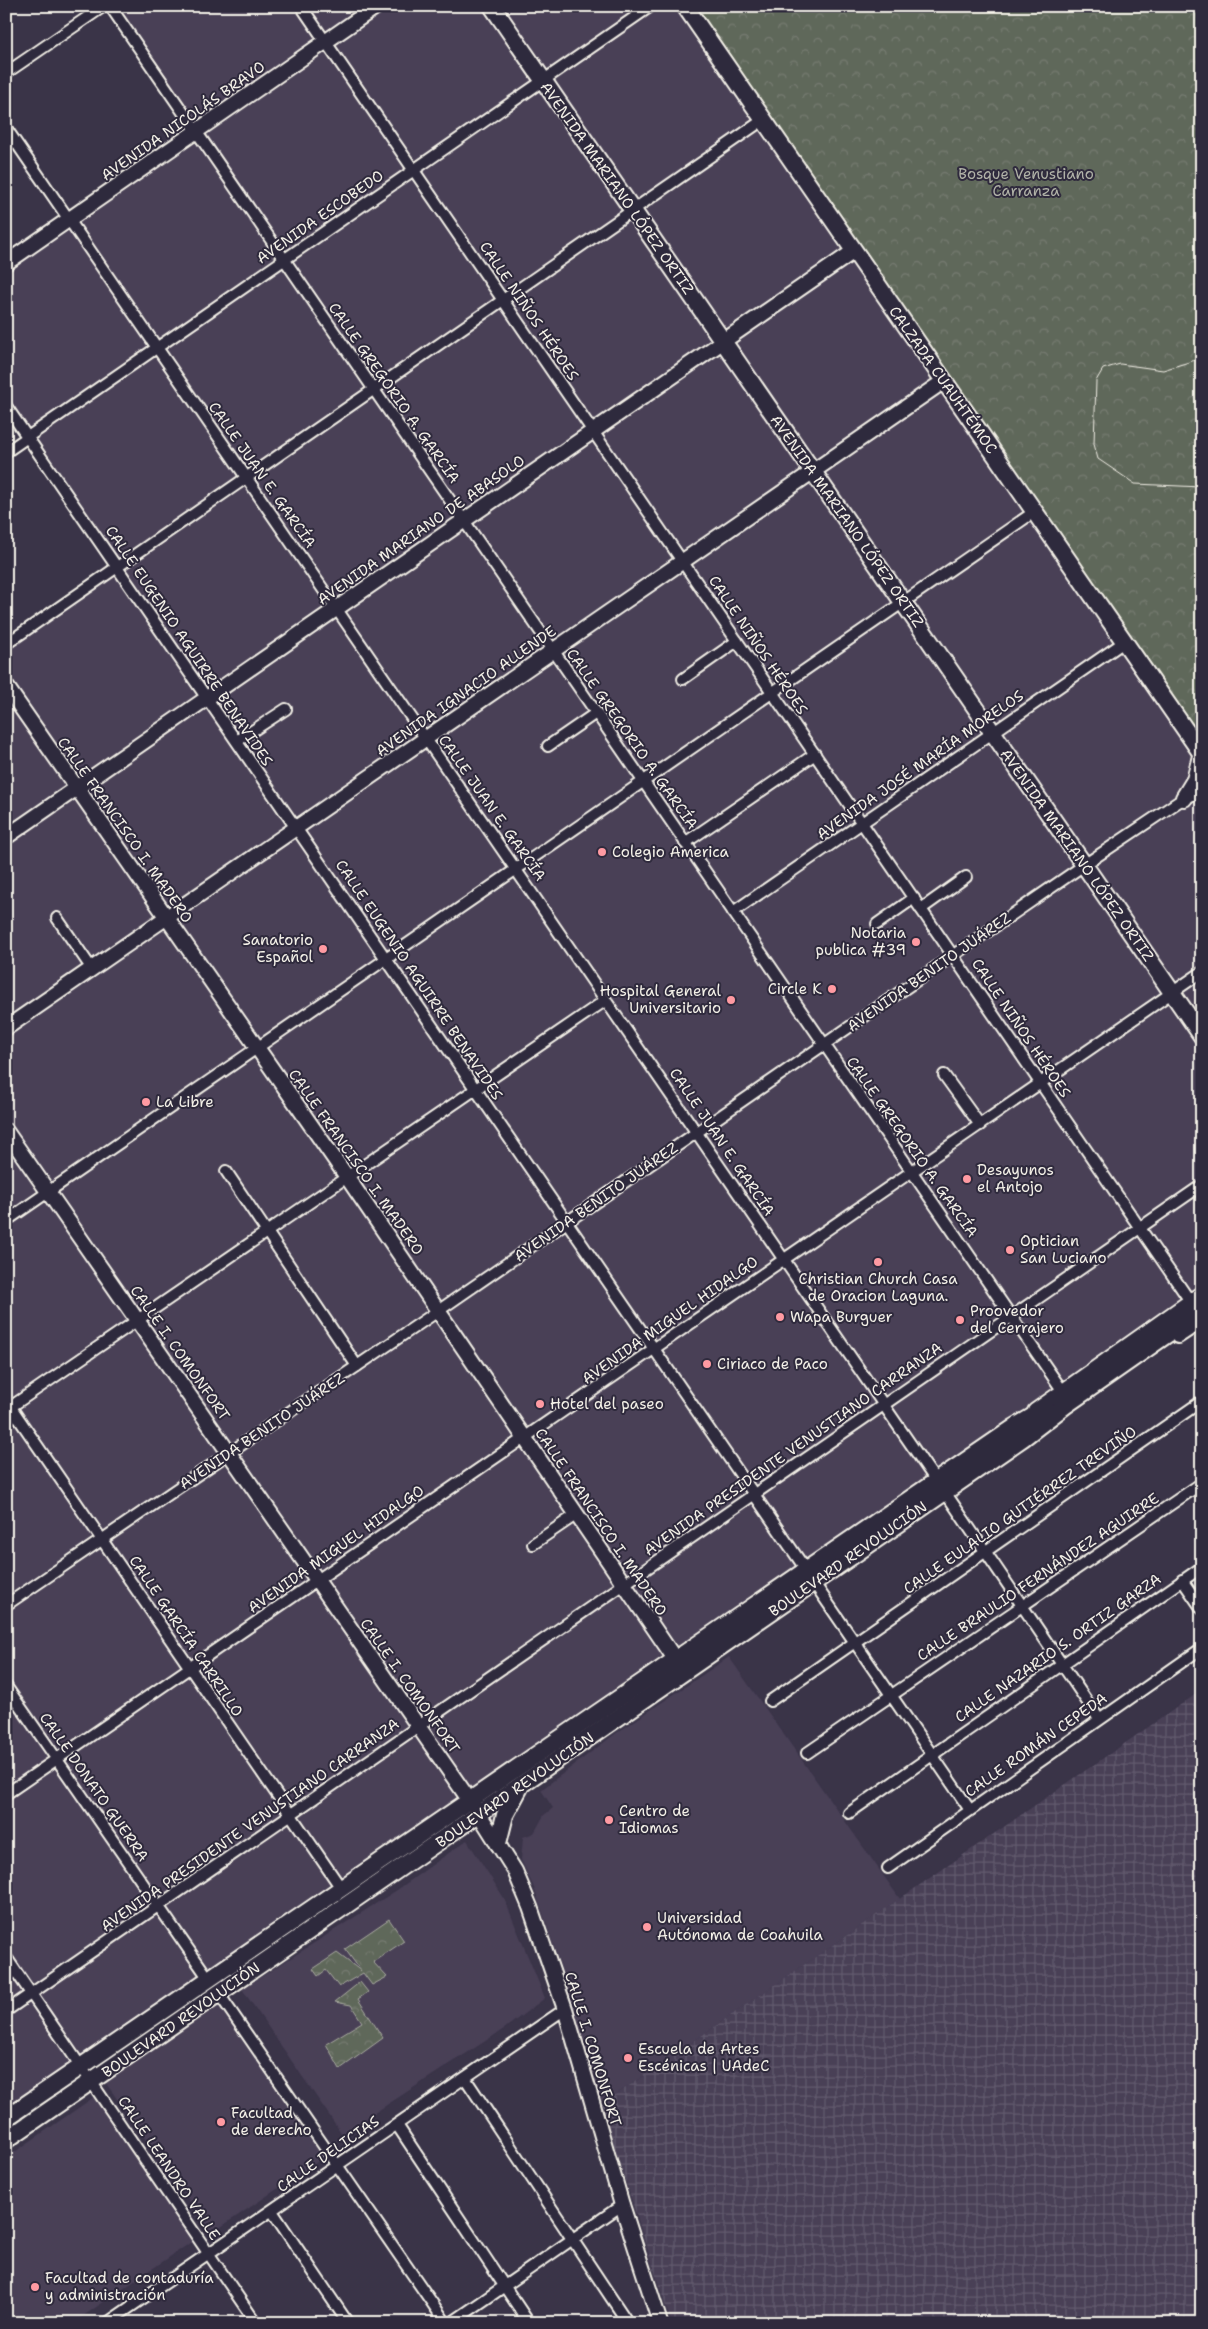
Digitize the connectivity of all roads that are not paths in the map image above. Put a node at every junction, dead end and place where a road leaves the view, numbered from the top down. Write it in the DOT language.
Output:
graph roads {
  1 [pos="104,6"];
  2 [pos="110,6"];
  3 [pos="301,6"];
  4 [pos="377,6"];
  5 [pos="492,6"];
  6 [pos="651,6"];
  7 [pos="685,6"];
  8 [pos="326,42"];
  9 [pos="6,73"];
  10 [pos="543,81"];
  11 [pos="763,120"];
  12 [pos="6,128"];
  13 [pos="196,132"];
  14 [pos="414,170"];
  15 [pos="633,211"];
  16 [pos="69,220"];
  17 [pos="854,251"];
  18 [pos="284,260"];
  19 [pos="6,263"];
  20 [pos="503,300"];
  21 [pos="723,341"];
  22 [pos="157,348"];
  23 [pos="944,381"];
  24 [pos="374,390"];
  25 [pos="6,406"];
  26 [pos="593,431"];
  27 [pos="28,437"];
  28 [pos="6,452"];
  29 [pos="812,471"];
  30 [pos="246,478"];
  31 [pos="1034,512"];
  32 [pos="464,521"];
  33 [pos="682,561"];
  34 [pos="118,567"];
  35 [pos="902,601"];
  36 [pos="336,609"];
  37 [pos="737,641"];
  38 [pos="1124,642"];
  39 [pos="6,644"];
  40 [pos="553,650"];
  41 [pos="683,679"];
  42 [pos="6,686"];
  43 [pos="772,692"];
  44 [pos="207,698"];
  45 [pos="286,709"];
  46 [pos="596,713"];
  47 [pos="992,733"];
  48 [pos="426,738"];
  49 [pos="236,741"];
  50 [pos="548,746"];
  51 [pos="1201,752"];
  52 [pos="815,754"];
  53 [pos="643,782"];
  54 [pos="76,788"];
  55 [pos="1202,792"];
  56 [pos="1184,798"];
  57 [pos="862,823"];
  58 [pos="296,828"];
  59 [pos="6,837"];
  60 [pos="685,843"];
  61 [pos="1084,865"];
  62 [pos="516,870"];
  63 [pos="966,878"];
  64 [pos="914,898"];
  65 [pos="921,909"];
  66 [pos="732,912"];
  67 [pos="167,917"];
  68 [pos="57,918"];
  69 [pos="877,924"];
  70 [pos="953,955"];
  71 [pos="387,960"];
  72 [pos="92,969"];
  73 [pos="1202,972"];
  74 [pos="1172,993"];
  75 [pos="606,1000"];
  76 [pos="6,1028"];
  77 [pos="1202,1036"];
  78 [pos="824,1044"];
  79 [pos="258,1049"];
  80 [pos="944,1075"];
  81 [pos="1040,1083"];
  82 [pos="476,1089"];
  83 [pos="980,1125"];
  84 [pos="6,1131"];
  85 [pos="697,1132"];
  86 [pos="226,1171"];
  87 [pos="911,1172"];
  88 [pos="347,1177"];
  89 [pos="1202,1185"];
  90 [pos="49,1192"];
  91 [pos="6,1221"];
  92 [pos="567,1222"];
  93 [pos="1140,1228"];
  94 [pos="267,1232"];
  95 [pos="784,1259"];
  96 [pos="1199,1302"];
  97 [pos="438,1311"];
  98 [pos="1011,1317"];
  99 [pos="1202,1320"];
  100 [pos="138,1321"];
  101 [pos="654,1349"];
  102 [pos="357,1366"];
  103 [pos="1062,1390"];
  104 [pos="1202,1402"];
  105 [pos="884,1405"];
  106 [pos="8,1406"];
  107 [pos="1019,1433"];
  108 [pos="525,1438"];
  109 [pos="229,1453"];
  110 [pos="1202,1483"];
  111 [pos="940,1487"];
  112 [pos="754,1495"];
  113 [pos="577,1514"];
  114 [pos="102,1540"];
  115 [pos="532,1544"];
  116 [pos="985,1552"];
  117 [pos="1202,1567"];
  118 [pos="810,1576"];
  119 [pos="317,1580"];
  120 [pos="1182,1580"];
  121 [pos="624,1584"];
  122 [pos="6,1605"];
  123 [pos="1022,1606"];
  124 [pos="1202,1609"];
  125 [pos="856,1643"];
  126 [pos="1202,1648"];
  127 [pos="675,1660"];
  128 [pos="1062,1664"];
  129 [pos="190,1668"];
  130 [pos="6,1686"];
  131 [pos="891,1695"];
  132 [pos="770,1701"];
  133 [pos="1100,1719"];
  134 [pos="419,1727"];
  135 [pos="807,1753"];
  136 [pos="932,1754"];
  137 [pos="58,1759"];
  138 [pos="520,1786"];
  139 [pos="6,1794"];
  140 [pos="470,1800"];
  141 [pos="970,1810"];
  142 [pos="849,1812"];
  143 [pos="479,1814"];
  144 [pos="291,1815"];
  145 [pos="498,1843"];
  146 [pos="888,1868"];
  147 [pos="341,1888"];
  148 [pos="158,1906"];
  149 [pos="6,1957"];
  150 [pos="209,1979"];
  151 [pos="32,1994"];
  152 [pos="219,1994"];
  153 [pos="565,2009"];
  154 [pos="6,2012"];
  155 [pos="81,2066"];
  156 [pos="465,2078"];
  157 [pos="92,2082"];
  158 [pos="6,2118"];
  159 [pos="397,2125"];
  160 [pos="6,2140"];
  161 [pos="338,2166"];
  162 [pos="622,2205"];
  163 [pos="272,2211"];
  164 [pos="572,2239"];
  165 [pos="208,2253"];
  166 [pos="505,2286"];
  167 [pos="107,2323"];
  168 [pos="256,2323"];
  169 [pos="348,2323"];
  170 [pos="446,2323"];
  171 [pos="451,2323"];
  172 [pos="529,2323"];
  173 [pos="628,2323"];
  174 [pos="660,2323"];
  1 -- 9 [label="street"];
  2 -- 13 [label="street, CALLE GREGORIO A. GARCÍA"];
  3 -- 8 [label="street, CALLE NIÑOS HÉROES"];
  4 -- 8 [label="street, AVENIDA NICOLÁS BRAVO"];
  5 -- 10 [label="main road, AVENIDA MARIANO LÓPEZ ORTIZ"];
  6 -- 10 [label="street, AVENIDA ESCOBEDO"];
  7 -- 11 [label="main road, CALZADA CUAUHTÉMOC"];
  8 -- 13 [label="street, AVENIDA NICOLÁS BRAVO"];
  8 -- 14 [label="street, CALLE NIÑOS HÉROES"];
  10 -- 14 [label="street, AVENIDA ESCOBEDO"];
  10 -- 15 [label="main road, AVENIDA MARIANO LÓPEZ ORTIZ"];
  11 -- 15 [label="street"];
  11 -- 17 [label="main road, CALZADA CUAUHTÉMOC"];
  12 -- 16 [label="street, CALLE JUAN E. GARCÍA"];
  13 -- 16 [label="street, AVENIDA NICOLÁS BRAVO"];
  13 -- 18 [label="street, CALLE GREGORIO A. GARCÍA"];
  14 -- 18 [label="street, AVENIDA ESCOBEDO"];
  14 -- 20 [label="street, CALLE NIÑOS HÉROES"];
  15 -- 20 [label="street"];
  15 -- 21 [label="main road, AVENIDA MARIANO LÓPEZ ORTIZ"];
  16 -- 19 [label="street, AVENIDA NICOLÁS BRAVO"];
  16 -- 22 [label="street, CALLE JUAN E. GARCÍA"];
  17 -- 21 [label="street, AVENIDA MARIANO DE ABASOLO"];
  17 -- 23 [label="main road, CALZADA CUAUHTÉMOC"];
  18 -- 22 [label="street, AVENIDA ESCOBEDO"];
  18 -- 24 [label="street, CALLE GREGORIO A. GARCÍA"];
  20 -- 24 [label="street"];
  20 -- 26 [label="street, CALLE NIÑOS HÉROES"];
  21 -- 26 [label="street, AVENIDA MARIANO DE ABASOLO"];
  21 -- 29 [label="main road, AVENIDA MARIANO LÓPEZ ORTIZ"];
  22 -- 27 [label="street, AVENIDA ESCOBEDO"];
  22 -- 30 [label="street, CALLE JUAN E. GARCÍA"];
  23 -- 29 [label="street, AVENIDA IGNACIO ALLENDE"];
  23 -- 31 [label="main road, CALZADA CUAUHTÉMOC"];
  24 -- 30 [label="street"];
  24 -- 32 [label="street, CALLE GREGORIO A. GARCÍA"];
  25 -- 27 [label="street, CALLE EUGENIO AGUIRRE BENAVIDES"];
  26 -- 32 [label="street, AVENIDA MARIANO DE ABASOLO"];
  26 -- 33 [label="street, CALLE NIÑOS HÉROES"];
  27 -- 28 [label="street, AVENIDA ESCOBEDO"];
  27 -- 34 [label="street, CALLE EUGENIO AGUIRRE BENAVIDES"];
  29 -- 33 [label="street, AVENIDA IGNACIO ALLENDE"];
  29 -- 35 [label="main road, AVENIDA MARIANO LÓPEZ ORTIZ"];
  30 -- 34 [label="street"];
  30 -- 36 [label="street, CALLE JUAN E. GARCÍA"];
  31 -- 35 [label="street"];
  31 -- 38 [label="main road, CALZADA CUAUHTÉMOC"];
  32 -- 36 [label="street, AVENIDA MARIANO DE ABASOLO"];
  32 -- 40 [label="street, CALLE GREGORIO A. GARCÍA"];
  33 -- 37 [label="street, CALLE NIÑOS HÉROES"];
  33 -- 40 [label="street, AVENIDA IGNACIO ALLENDE"];
  34 -- 39 [label="street"];
  34 -- 44 [label="street, CALLE EUGENIO AGUIRRE BENAVIDES"];
  35 -- 43 [label="street"];
  35 -- 47 [label="main road, AVENIDA MARIANO LÓPEZ ORTIZ"];
  36 -- 44 [label="street, AVENIDA MARIANO DE ABASOLO"];
  36 -- 48 [label="street, CALLE JUAN E. GARCÍA"];
  37 -- 41 [label="street"];
  37 -- 43 [label="street, CALLE NIÑOS HÉROES"];
  38 -- 47 [label="street, AVENIDA JOSÉ MARÍA MORELOS"];
  38 -- 51 [label="main road, CALZADA CUAUHTÉMOC"];
  40 -- 46 [label="street, CALLE GREGORIO A. GARCÍA"];
  40 -- 48 [label="street, AVENIDA IGNACIO ALLENDE"];
  42 -- 54 [label="street, CALLE FRANCISCO I. MADERO"];
  43 -- 52 [label="street, CALLE NIÑOS HÉROES"];
  43 -- 53 [label="street"];
  44 -- 49 [label="street, CALLE EUGENIO AGUIRRE BENAVIDES"];
  44 -- 54 [label="street, AVENIDA MARIANO DE ABASOLO"];
  45 -- 49 [label="street"];
  46 -- 50 [label="street"];
  46 -- 53 [label="street, CALLE GREGORIO A. GARCÍA"];
  47 -- 57 [label="street, AVENIDA JOSÉ MARÍA MORELOS"];
  47 -- 61 [label="main road, AVENIDA MARIANO LÓPEZ ORTIZ"];
  48 -- 58 [label="street, AVENIDA IGNACIO ALLENDE"];
  48 -- 62 [label="street, CALLE JUAN E. GARCÍA"];
  49 -- 58 [label="street, CALLE EUGENIO AGUIRRE BENAVIDES"];
  51 -- 56 [label="main road, AVENIDA BENITO JUÁREZ"];
  52 -- 57 [label="street, CALLE NIÑOS HÉROES"];
  52 -- 60 [label="street"];
  53 -- 60 [label="street, CALLE GREGORIO A. GARCÍA"];
  53 -- 62 [label="street"];
  54 -- 59 [label="street, AVENIDA MARIANO DE ABASOLO"];
  54 -- 67 [label="street, CALLE FRANCISCO I. MADERO"];
  55 -- 56 [label="street, AVENIDA BENITO JUÁREZ"];
  56 -- 61 [label="street, AVENIDA BENITO JUÁREZ"];
  57 -- 64 [label="street, CALLE NIÑOS HÉROES"];
  57 -- 66 [label="street, AVENIDA JOSÉ MARÍA MORELOS"];
  58 -- 67 [label="street, AVENIDA IGNACIO ALLENDE"];
  58 -- 71 [label="street, CALLE EUGENIO AGUIRRE BENAVIDES"];
  60 -- 66 [label="street, CALLE GREGORIO A. GARCÍA"];
  61 -- 70 [label="street, AVENIDA BENITO JUÁREZ"];
  61 -- 74 [label="main road, AVENIDA MARIANO LÓPEZ ORTIZ"];
  62 -- 71 [label="street"];
  62 -- 75 [label="street, CALLE JUAN E. GARCÍA"];
  63 -- 65 [label="street"];
  64 -- 65 [label="street, CALLE NIÑOS HÉROES"];
  64 -- 69 [label="street"];
  65 -- 70 [label="street, CALLE NIÑOS HÉROES"];
  66 -- 78 [label="street, CALLE GREGORIO A. GARCÍA"];
  67 -- 72 [label="street, AVENIDA IGNACIO ALLENDE"];
  67 -- 79 [label="street, CALLE FRANCISCO I. MADERO"];
  68 -- 72 [label="street"];
  70 -- 78 [label="street, AVENIDA BENITO JUÁREZ"];
  70 -- 81 [label="street, CALLE NIÑOS HÉROES"];
  71 -- 79 [label="street"];
  71 -- 82 [label="street, CALLE EUGENIO AGUIRRE BENAVIDES"];
  72 -- 76 [label="street, AVENIDA IGNACIO ALLENDE"];
  73 -- 74 [label="street, AVENIDA MIGUEL HIDALGO"];
  74 -- 77 [label="main road, AVENIDA MARIANO LÓPEZ ORTIZ"];
  74 -- 81 [label="street, AVENIDA MIGUEL HIDALGO"];
  75 -- 82 [label="street"];
  75 -- 85 [label="street, CALLE JUAN E. GARCÍA"];
  78 -- 85 [label="street, AVENIDA BENITO JUÁREZ"];
  78 -- 87 [label="street, CALLE GREGORIO A. GARCÍA"];
  79 -- 88 [label="street, CALLE FRANCISCO I. MADERO"];
  79 -- 90 [label="street"];
  80 -- 83 [label="street"];
  81 -- 83 [label="street, AVENIDA MIGUEL HIDALGO"];
  81 -- 93 [label="street, CALLE NIÑOS HÉROES"];
  82 -- 88 [label="street"];
  82 -- 92 [label="street, CALLE EUGENIO AGUIRRE BENAVIDES"];
  83 -- 87 [label="street, AVENIDA MIGUEL HIDALGO"];
  84 -- 90 [label="street, CALLE I. COMONFORT"];
  85 -- 92 [label="street, AVENIDA BENITO JUÁREZ"];
  85 -- 95 [label="street, CALLE JUAN E. GARCÍA"];
  86 -- 94 [label="street"];
  87 -- 95 [label="street, AVENIDA MIGUEL HIDALGO"];
  87 -- 98 [label="street, CALLE GREGORIO A. GARCÍA"];
  88 -- 94 [label="street"];
  88 -- 97 [label="street, CALLE FRANCISCO I. MADERO"];
  89 -- 93 [label="street, AVENIDA PRESIDENTE VENUSTIANO CARRANZA"];
  90 -- 91 [label="street"];
  90 -- 100 [label="street, CALLE I. COMONFORT"];
  92 -- 97 [label="street, AVENIDA BENITO JUÁREZ"];
  92 -- 101 [label="street, CALLE EUGENIO AGUIRRE BENAVIDES"];
  93 -- 96 [label="street, CALLE NIÑOS HÉROES"];
  93 -- 98 [label="street, AVENIDA PRESIDENTE VENUSTIANO CARRANZA"];
  94 -- 100 [label="street"];
  94 -- 102 [label="street"];
  95 -- 101 [label="street, AVENIDA MIGUEL HIDALGO"];
  95 -- 105 [label="street, CALLE JUAN E. GARCÍA"];
  96 -- 103 [label="street"];
  96 -- 107 [label="main road"];
  97 -- 102 [label="street, AVENIDA BENITO JUÁREZ"];
  97 -- 108 [label="street, CALLE FRANCISCO I. MADERO"];
  98 -- 103 [label="street, CALLE GREGORIO A. GARCÍA"];
  98 -- 105 [label="street, AVENIDA PRESIDENTE VENUSTIANO CARRANZA"];
  99 -- 107 [label="street"];
  100 -- 106 [label="street"];
  100 -- 109 [label="street, CALLE I. COMONFORT"];
  101 -- 108 [label="street, AVENIDA MIGUEL HIDALGO"];
  101 -- 112 [label="street, CALLE EUGENIO AGUIRRE BENAVIDES"];
  102 -- 109 [label="street, AVENIDA BENITO JUÁREZ"];
  103 -- 107 [label="street"];
  104 -- 116 [label="street, CALLE EULALIO GUTIÉRREZ TREVIÑO"];
  105 -- 111 [label="street, CALLE JUAN E. GARCÍA"];
  105 -- 112 [label="street, AVENIDA PRESIDENTE VENUSTIANO CARRANZA"];
  106 -- 114 [label="street, CALLE GARCÍA CARRILLO"];
  107 -- 111 [label="main road"];
  108 -- 113 [label="street, CALLE FRANCISCO I. MADERO"];
  108 -- 119 [label="street, AVENIDA MIGUEL HIDALGO"];
  109 -- 114 [label="street, AVENIDA BENITO JUÁREZ"];
  109 -- 119 [label="street, CALLE I. COMONFORT"];
  110 -- 123 [label="street, CALLE BRAULIO FERNÁNDEZ AGUIRRE"];
  111 -- 116 [label="street, CALLE JUAN E. GARCÍA"];
  111 -- 118 [label="main road"];
  112 -- 118 [label="street, CALLE EUGENIO AGUIRRE BENAVIDES"];
  112 -- 121 [label="street, AVENIDA PRESIDENTE VENUSTIANO CARRANZA"];
  113 -- 115 [label="street"];
  113 -- 121 [label="street, CALLE FRANCISCO I. MADERO"];
  114 -- 122 [label="street, AVENIDA BENITO JUÁREZ"];
  114 -- 129 [label="street, CALLE GARCÍA CARRILLO"];
  116 -- 123 [label="street, CALLE JUAN E. GARCÍA"];
  116 -- 125 [label="street, CALLE EULALIO GUTIÉRREZ TREVIÑO"];
  117 -- 120 [label="street, CALLE NAZARIO S. ORTIZ GARZA"];
  118 -- 125 [label="street, CALLE EUGENIO AGUIRRE BENAVIDES"];
  118 -- 127 [label="main road"];
  118 -- 138 [label="main road, BOULEVARD REVOLUCIÓN"];
  119 -- 129 [label="street, AVENIDA MIGUEL HIDALGO"];
  119 -- 134 [label="street, CALLE I. COMONFORT"];
  120 -- 124 [label="street"];
  120 -- 128 [label="street, CALLE NAZARIO S. ORTIZ GARZA"];
  121 -- 127 [label="street, CALLE FRANCISCO I. MADERO"];
  121 -- 134 [label="street, AVENIDA PRESIDENTE VENUSTIANO CARRANZA"];
  123 -- 128 [label="street, CALLE JUAN E. GARCÍA"];
  123 -- 131 [label="street, CALLE BRAULIO FERNÁNDEZ AGUIRRE"];
  125 -- 131 [label="street, CALLE EUGENIO AGUIRRE BENAVIDES"];
  125 -- 132 [label="street, CALLE EULALIO GUTIÉRREZ TREVIÑO"];
  126 -- 133 [label="street, CALLE ROMÁN CEPEDA"];
  127 -- 140 [label="main road"];
  128 -- 133 [label="street, CALLE JUAN E. GARCÍA"];
  128 -- 136 [label="street, CALLE NAZARIO S. ORTIZ GARZA"];
  129 -- 137 [label="street, AVENIDA MIGUEL HIDALGO"];
  129 -- 144 [label="street, CALLE GARCÍA CARRILLO"];
  130 -- 137 [label="street, CALLE DONATO GUERRA"];
  131 -- 135 [label="street, CALLE BRAULIO FERNÁNDEZ AGUIRRE"];
  131 -- 136 [label="street, CALLE EUGENIO AGUIRRE BENAVIDES"];
  133 -- 141 [label="street, CALLE ROMÁN CEPEDA"];
  134 -- 140 [label="street, CALLE I. COMONFORT"];
  134 -- 144 [label="street, AVENIDA PRESIDENTE VENUSTIANO CARRANZA"];
  136 -- 141 [label="street, CALLE EUGENIO AGUIRRE BENAVIDES"];
  136 -- 142 [label="street, CALLE NAZARIO S. ORTIZ GARZA"];
  137 -- 139 [label="street, AVENIDA MIGUEL HIDALGO"];
  137 -- 148 [label="street, CALLE DONATO GUERRA"];
  138 -- 143 [label="main road, BOULEVARD REVOLUCIÓN"];
  138 -- 145 [label="main road"];
  140 -- 143 [label="street, CALLE I. COMONFORT"];
  140 -- 147 [label="main road"];
  141 -- 146 [label="street, CALLE ROMÁN CEPEDA"];
  143 -- 145 [label="street, CALLE I. COMONFORT"];
  143 -- 152 [label="main road, BOULEVARD REVOLUCIÓN"];
  144 -- 147 [label="street, CALLE GARCÍA CARRILLO"];
  144 -- 148 [label="street, AVENIDA PRESIDENTE VENUSTIANO CARRANZA"];
  145 -- 153 [label="street, CALLE I. COMONFORT"];
  147 -- 150 [label="main road"];
  148 -- 150 [label="street, CALLE DONATO GUERRA"];
  148 -- 151 [label="street, AVENIDA PRESIDENTE VENUSTIANO CARRANZA"];
  149 -- 151 [label="street, CALLE LEANDRO VALLE"];
  150 -- 155 [label="main road"];
  151 -- 154 [label="street, AVENIDA PRESIDENTE VENUSTIANO CARRANZA"];
  151 -- 155 [label="street, CALLE LEANDRO VALLE"];
  152 -- 157 [label="main road, BOULEVARD REVOLUCIÓN"];
  152 -- 161 [label="street"];
  153 -- 156 [label="street, CALLE DELICIAS"];
  153 -- 162 [label="street, CALLE I. COMONFORT"];
  155 -- 157 [label="street, CALLE LEANDRO VALLE"];
  155 -- 158 [label="main road"];
  156 -- 159 [label="street, CALLE DELICIAS"];
  156 -- 164 [label="street"];
  157 -- 160 [label="main road, BOULEVARD REVOLUCIÓN"];
  157 -- 165 [label="street, CALLE LEANDRO VALLE"];
  159 -- 161 [label="street, CALLE DELICIAS"];
  159 -- 166 [label="street"];
  161 -- 163 [label="street, CALLE DELICIAS"];
  161 -- 170 [label="street"];
  162 -- 164 [label="street"];
  162 -- 174 [label="street, CALLE I. COMONFORT"];
  163 -- 165 [label="street, CALLE DELICIAS"];
  163 -- 169 [label="street"];
  164 -- 166 [label="street"];
  164 -- 173 [label="street"];
  165 -- 167 [label="street, CALLE DELICIAS"];
  165 -- 168 [label="street, CALLE LEANDRO VALLE"];
  166 -- 171 [label="street"];
  166 -- 172 [label="street"];
}
